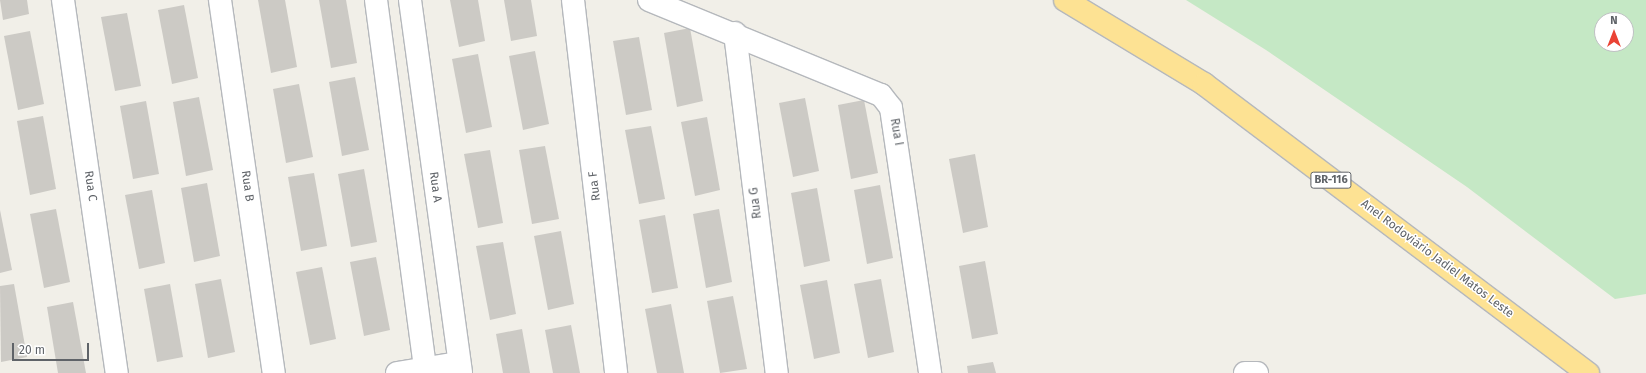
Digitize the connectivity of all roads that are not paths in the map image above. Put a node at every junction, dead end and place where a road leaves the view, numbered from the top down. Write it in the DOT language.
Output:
graph roads {
  1 [pos="63,0"];
  2 [pos="220,0"];
  3 [pos="376,0"];
  4 [pos="410,0"];
  5 [pos="573,0"];
  6 [pos="649,0"];
  7 [pos="1065,0"];
  8 [pos="735,33"];
  9 [pos="460,368"];
  10 [pos="426,371"];
  11 [pos="117,373"];
  12 [pos="274,373"];
  13 [pos="397,373"];
  14 [pos="616,373"];
  15 [pos="777,373"];
  16 [pos="930,373"];
  17 [pos="1588,373"];
  1 -- 11 [label="street, Rua C"];
  2 -- 12 [label="street, Rua B"];
  3 -- 10 [label="street"];
  4 -- 9 [label="street, Rua A"];
  5 -- 14 [label="street, Rua F"];
  6 -- 8 [label="street, Rua I"];
  7 -- 17 [label="highway, Anel Rodoviário Jadiel Matos Leste / BR-116"];
  8 -- 15 [label="street, Rua G"];
  8 -- 16 [label="street, Rua I"];
  9 -- 10 [label="street"];
  10 -- 13 [label="street"];
}
